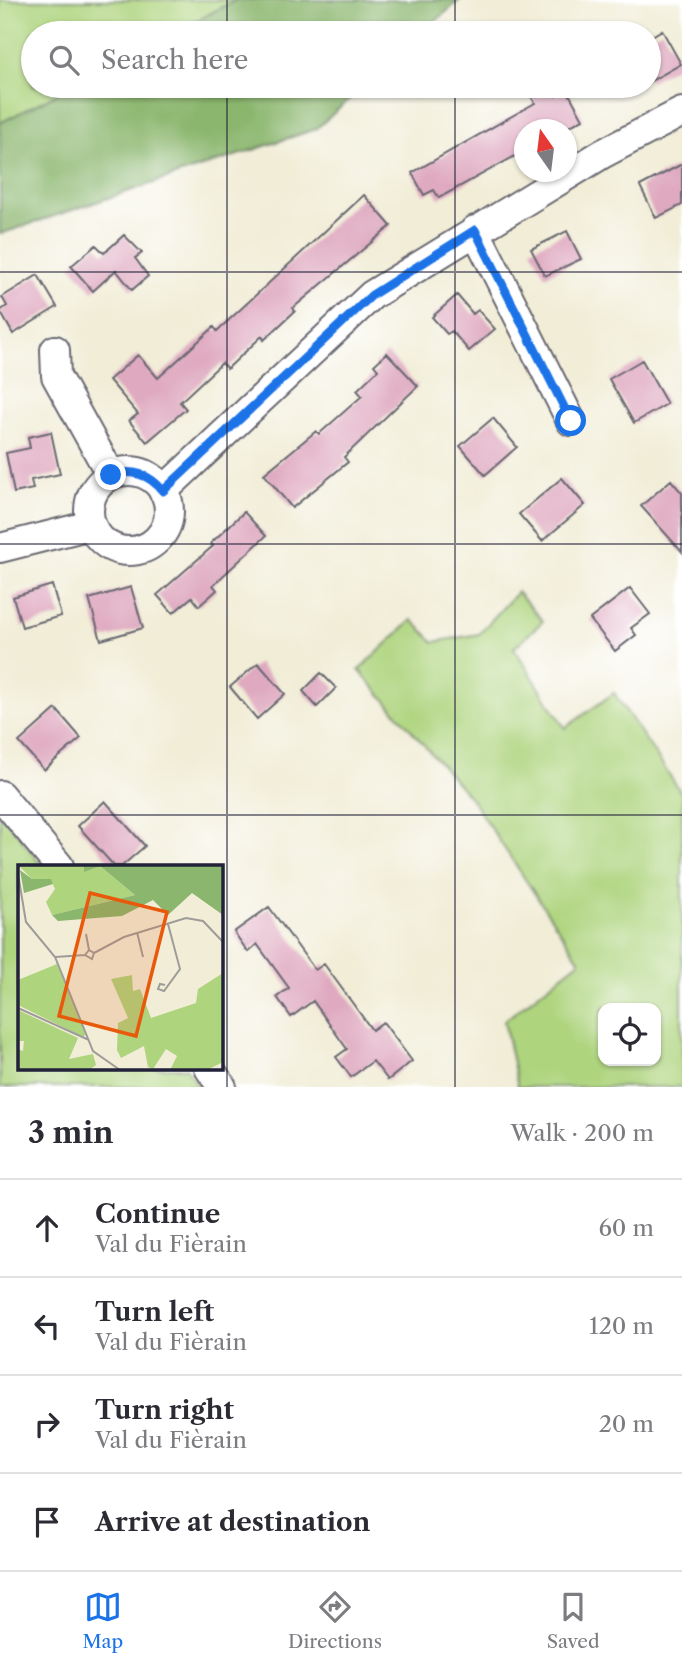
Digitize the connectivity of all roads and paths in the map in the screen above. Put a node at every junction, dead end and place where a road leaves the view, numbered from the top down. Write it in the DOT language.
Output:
graph roads {
  1 [pos="682,112"];
  2 [pos="475,230"];
  3 [pos="55,351"];
  4 [pos="571,421"];
  5 [pos="111,475"];
  6 [pos="163,491"];
  7 [pos="91,525"];
  8 [pos="0,548"];
  9 [pos="0,795"];
  10 [pos="58,865"];
  11 [pos="210,1070"];
  12 [pos="222,1087"];
  1 -- 2 [label="street"];
  2 -- 4 [label="street"];
  2 -- 6 [label="street"];
  3 -- 5 [label="street"];
  5 -- 6 [label="street"];
  5 -- 7 [label="street"];
  6 -- 7 [label="street"];
  7 -- 8 [label="street"];
  9 -- 10 [label="street"];
  11 -- 12 [label="street"];
}
